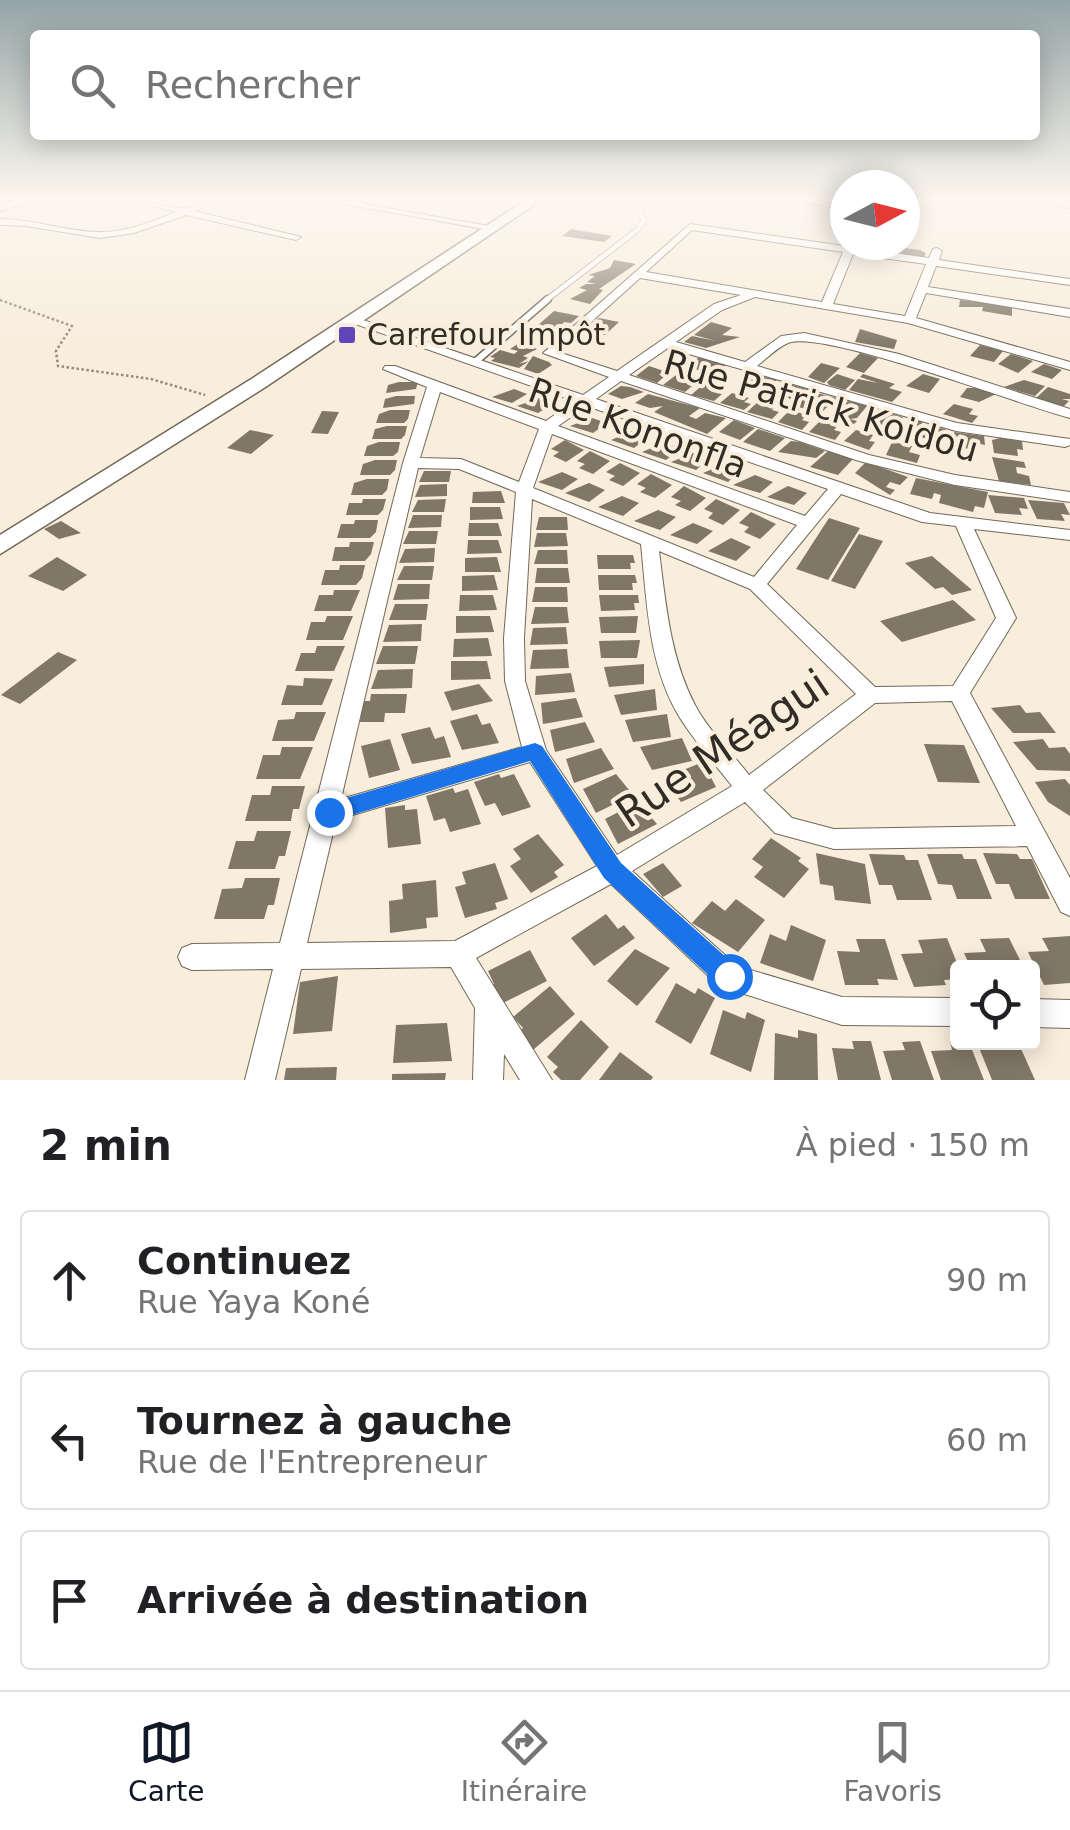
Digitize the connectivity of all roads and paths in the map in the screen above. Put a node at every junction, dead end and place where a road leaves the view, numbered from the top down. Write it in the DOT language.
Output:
graph roads {
  1 [pos="464,248"];
  2 [pos="613,248"];
  3 [pos="666,248"];
  4 [pos="920,255"];
  5 [pos="936,256"];
  6 [pos="846,260"];
  7 [pos="638,274"];
  8 [pos="1070,282"];
  9 [pos="922,289"];
  10 [pos="750,295"];
  11 [pos="0,300"];
  12 [pos="826,306"];
  13 [pos="1070,313"];
  14 [pos="909,320"];
  15 [pos="353,321"];
  16 [pos="664,343"];
  17 [pos="475,362"];
  18 [pos="1070,366"];
  19 [pos="747,367"];
  20 [pos="390,368"];
  21 [pos="616,377"];
  22 [pos="435,385"];
  23 [pos="236,397"];
  24 [pos="584,399"];
  25 [pos="1070,414"];
  26 [pos="548,427"];
  27 [pos="1068,442"];
  28 [pos="411,463"];
  29 [pos="838,487"];
  30 [pos="524,490"];
  31 [pos="1070,498"];
  32 [pos="808,522"];
  33 [pos="963,524"];
  34 [pos="1070,535"];
  35 [pos="649,540"];
  36 [pos="0,546"];
  37 [pos="756,584"];
  38 [pos="958,693"];
  39 [pos="870,695"];
  40 [pos="535,752"];
  41 [pos="747,789"];
  42 [pos="329,812"];
  43 [pos="1035,836"];
  44 [pos="612,870"];
  45 [pos="1070,904"];
  46 [pos="458,954"];
  47 [pos="192,957"];
  48 [pos="292,957"];
  49 [pos="490,1004"];
  50 [pos="950,1012"];
  51 [pos="1040,1013"];
  52 [pos="1070,1014"];
  53 [pos="260,1080"];
  54 [pos="488,1080"];
  55 [pos="537,1080"];
  1 -- 15 [label="street"];
  2 -- 17 [label="lane"];
  3 -- 7 [label="street"];
  4 -- 5 [label="street"];
  5 -- 8 [label="street"];
  5 -- 9 [label="street"];
  6 -- 12 [label="street"];
  7 -- 10 [label="street"];
  7 -- 21 [label="street, Rue Patrick Koidou"];
  9 -- 13 [label="street"];
  9 -- 14 [label="street"];
  10 -- 12 [label="street"];
  10 -- 16 [label="street"];
  11 -- 23 [label="path"];
  12 -- 14 [label="street"];
  14 -- 18 [label="street"];
  15 -- 17 [label="street"];
  15 -- 23 [label="street"];
  16 -- 19 [label="street"];
  16 -- 21 [label="street"];
  17 -- 24 [label="street"];
  19 -- 25 [label="street"];
  19 -- 27 [label="street"];
  20 -- 22 [label="street, Rue Kononfla"];
  21 -- 24 [label="street"];
  21 -- 31 [label="street, Rue Patrick Koidou"];
  22 -- 26 [label="street, Rue Kononfla"];
  22 -- 28 [label="street"];
  23 -- 36 [label="street"];
  24 -- 26 [label="street"];
  24 -- 29 [label="street"];
  26 -- 30 [label="street"];
  26 -- 32 [label="street, Rue Kononfla"];
  28 -- 30 [label="street"];
  28 -- 42 [label="street"];
  29 -- 32 [label="street"];
  29 -- 33 [label="street"];
  30 -- 35 [label="street"];
  30 -- 40 [label="street"];
  32 -- 37 [label="street"];
  33 -- 34 [label="street"];
  33 -- 38 [label="street"];
  35 -- 37 [label="street"];
  35 -- 41 [label="street"];
  37 -- 39 [label="street"];
  38 -- 39 [label="street, Rue Méagui"];
  38 -- 43 [label="street"];
  39 -- 41 [label="street, Rue Méagui"];
  40 -- 42 [label="street"];
  40 -- 44 [label="street"];
  41 -- 43 [label="street"];
  41 -- 44 [label="street, Rue Méagui"];
  42 -- 48 [label="street"];
  43 -- 45 [label="street"];
  44 -- 46 [label="street, Rue Méagui"];
  44 -- 50 [label="street"];
  46 -- 48 [label="street, Rue Méagui"];
  46 -- 49 [label="street"];
  47 -- 48 [label="street, Rue Méagui"];
  48 -- 53 [label="street"];
  49 -- 54 [label="street"];
  49 -- 55 [label="street"];
  51 -- 52 [label="street"];
}
